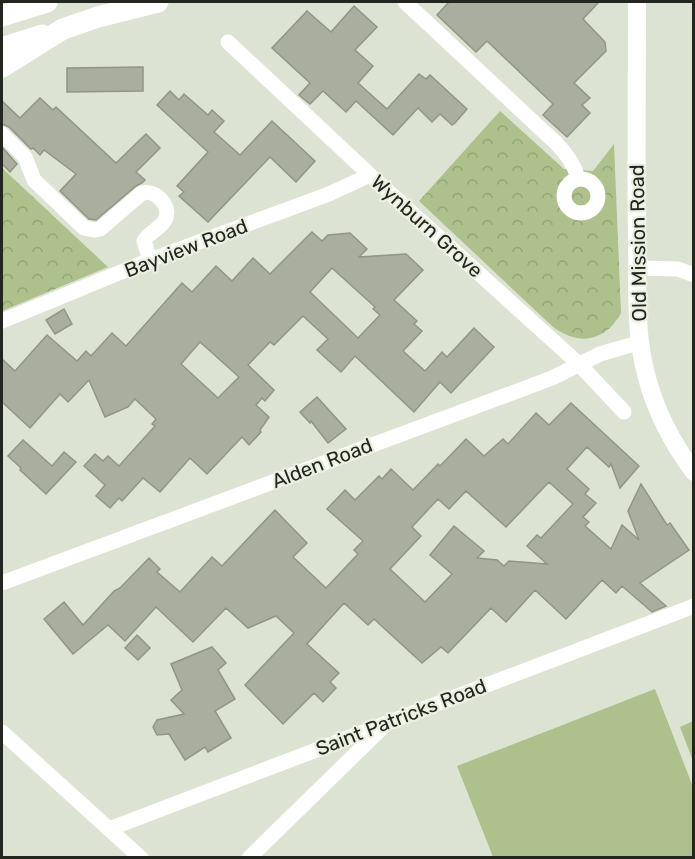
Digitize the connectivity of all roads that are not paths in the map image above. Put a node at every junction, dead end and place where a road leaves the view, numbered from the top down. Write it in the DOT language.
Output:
graph roads {
  1 [pos="47,2"];
  2 [pos="158,2"];
  3 [pos="405,2"];
  4 [pos="637,2"];
  5 [pos="2,16"];
  6 [pos="63,29"];
  7 [pos="228,42"];
  8 [pos="2,48"];
  9 [pos="2,67"];
  10 [pos="2,134"];
  11 [pos="370,176"];
  12 [pos="578,178"];
  13 [pos="150,261"];
  14 [pos="637,268"];
  15 [pos="693,275"];
  16 [pos="2,321"];
  17 [pos="641,342"];
  18 [pos="579,364"];
  19 [pos="624,412"];
  20 [pos="693,472"];
  21 [pos="2,583"];
  22 [pos="693,606"];
  23 [pos="387,723"];
  24 [pos="2,732"];
  25 [pos="109,829"];
  26 [pos="141,858"];
  27 [pos="249,858"];
  1 -- 5 [label="main road"];
  2 -- 6 [label="main road"];
  3 -- 12 [label="street"];
  4 -- 14 [label="street, Old Mission Road"];
  6 -- 8 [label="main road"];
  6 -- 9 [label="main road"];
  7 -- 11 [label="street, Wynburn Grove"];
  10 -- 13 [label="street"];
  11 -- 13 [label="street, Bayview Road"];
  11 -- 18 [label="street, Wynburn Grove"];
  13 -- 16 [label="street, Bayview Road"];
  14 -- 15 [label="street"];
  14 -- 17 [label="street, Old Mission Road"];
  17 -- 18 [label="street, Alden Road"];
  17 -- 20 [label="street, Old Mission Road"];
  18 -- 19 [label="street, Wynburn Grove"];
  18 -- 21 [label="street, Alden Road"];
  22 -- 23 [label="street, Saint Patricks Road"];
  23 -- 25 [label="street, Saint Patricks Road"];
  23 -- 27 [label="street"];
  24 -- 25 [label="street"];
  25 -- 26 [label="street"];
}
